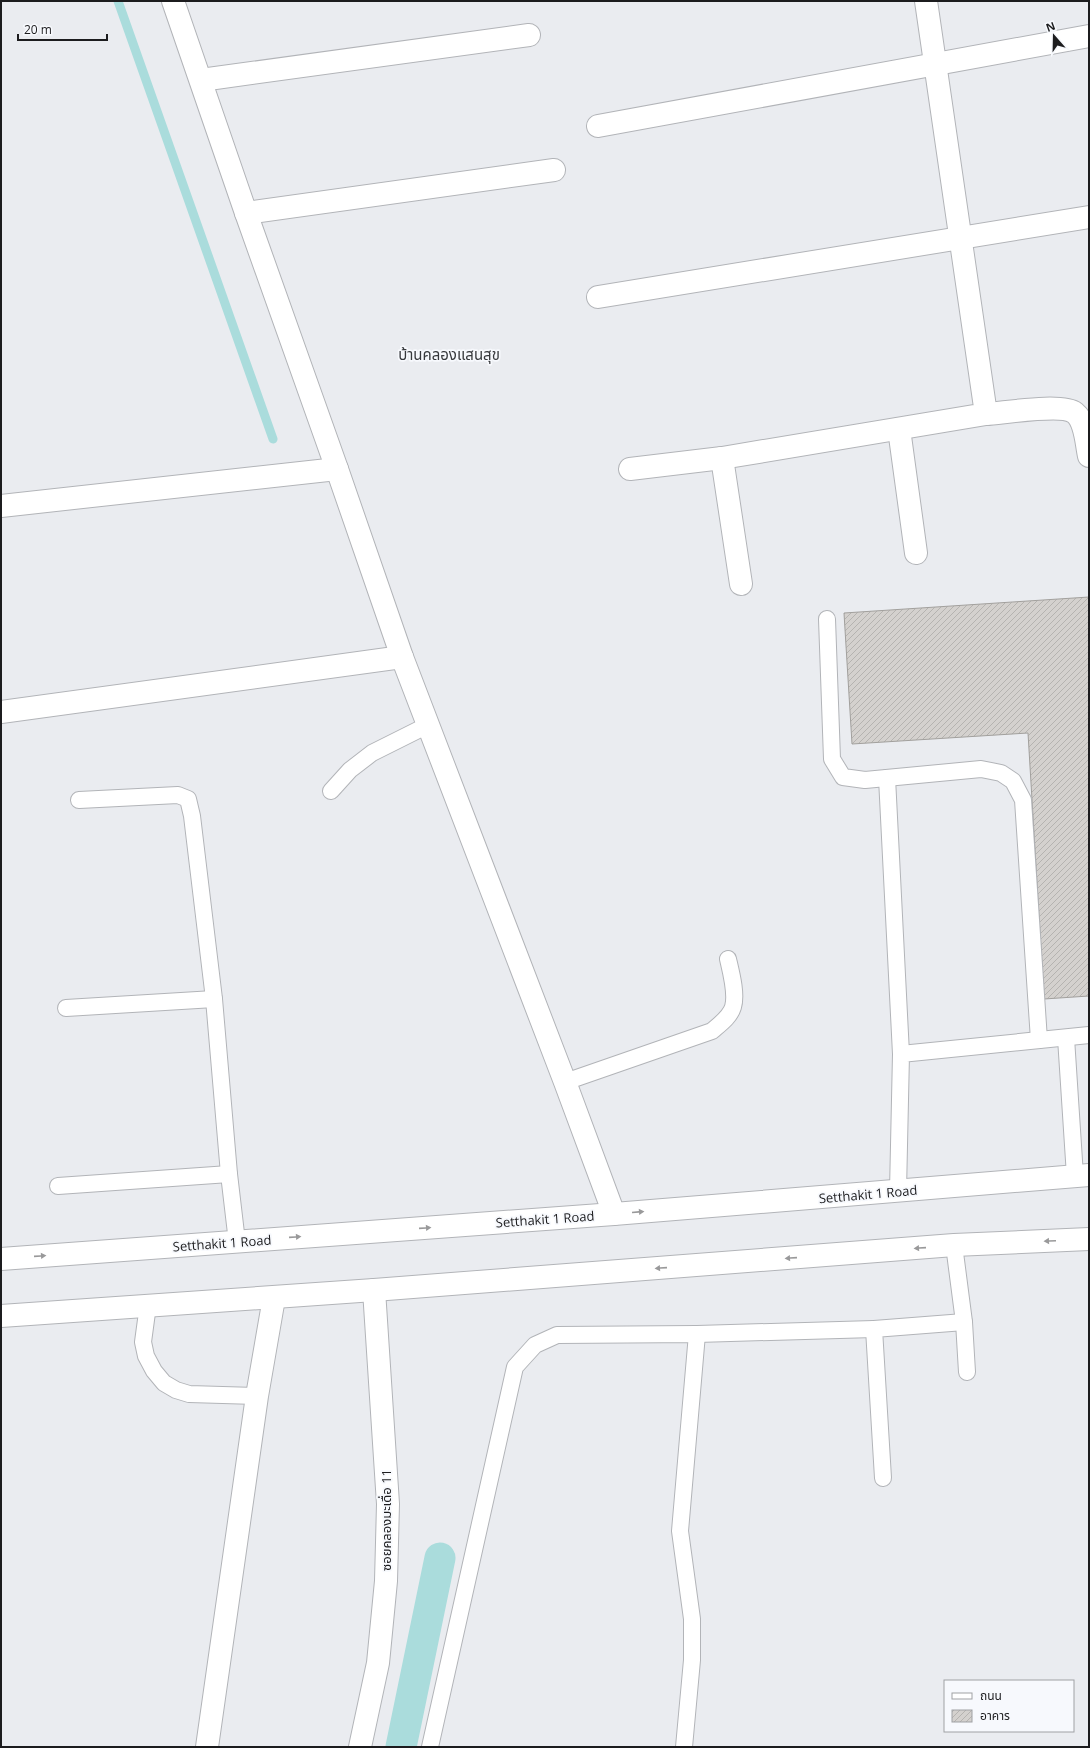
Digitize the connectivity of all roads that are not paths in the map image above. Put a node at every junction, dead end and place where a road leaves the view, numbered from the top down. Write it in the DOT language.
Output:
graph roads {
  1 [pos="173,1"];
  2 [pos="926,1"];
  3 [pos="529,35"];
  4 [pos="1089,36"];
  5 [pos="936,64"];
  6 [pos="201,80"];
  7 [pos="598,126"];
  8 [pos="554,170"];
  9 [pos="246,213"];
  10 [pos="1089,217"];
  11 [pos="962,238"];
  12 [pos="598,297"];
  13 [pos="986,414"];
  14 [pos="899,428"];
  15 [pos="1089,456"];
  16 [pos="722,458"];
  17 [pos="337,469"];
  18 [pos="630,469"];
  19 [pos="1,506"];
  20 [pos="916,553"];
  21 [pos="741,584"];
  22 [pos="827,618"];
  23 [pos="402,657"];
  24 [pos="1,712"];
  25 [pos="428,725"];
  26 [pos="887,778"];
  27 [pos="330,791"];
  28 [pos="79,800"];
  29 [pos="728,959"];
  30 [pos="214,999"];
  31 [pos="66,1008"];
  32 [pos="1089,1035"];
  33 [pos="1066,1038"];
  34 [pos="1039,1040"];
  35 [pos="900,1054"];
  36 [pos="565,1082"];
  37 [pos="229,1174"];
  38 [pos="1082,1176"];
  39 [pos="58,1186"];
  40 [pos="898,1191"];
  41 [pos="614,1214"];
  42 [pos="1089,1239"];
  43 [pos="238,1242"];
  44 [pos="954,1245"];
  45 [pos="1,1259"];
  46 [pos="374,1290"];
  47 [pos="274,1298"];
  48 [pos="148,1305"];
  49 [pos="1,1316"];
  50 [pos="964,1322"];
  51 [pos="874,1329"];
  52 [pos="698,1334"];
  53 [pos="967,1372"];
  54 [pos="257,1396"];
  55 [pos="883,1478"];
  56 [pos="207,1747"];
  57 [pos="360,1747"];
  58 [pos="430,1747"];
  59 [pos="684,1747"];
  1 -- 6 [label="street"];
  2 -- 5 [label="street"];
  3 -- 6 [label="street"];
  4 -- 5 [label="street"];
  5 -- 7 [label="street"];
  5 -- 11 [label="street"];
  6 -- 9 [label="street"];
  8 -- 9 [label="street"];
  9 -- 17 [label="street"];
  10 -- 11 [label="street"];
  11 -- 12 [label="street"];
  11 -- 13 [label="street"];
  13 -- 14 [label="street"];
  13 -- 15 [label="street"];
  14 -- 16 [label="street"];
  14 -- 20 [label="street"];
  16 -- 18 [label="street"];
  16 -- 21 [label="street"];
  17 -- 19 [label="street"];
  17 -- 23 [label="street"];
  22 -- 26 [label="lane"];
  23 -- 24 [label="street"];
  23 -- 25 [label="street"];
  25 -- 27 [label="lane"];
  25 -- 36 [label="street"];
  26 -- 34 [label="lane"];
  26 -- 35 [label="lane"];
  28 -- 30 [label="lane"];
  29 -- 36 [label="lane"];
  30 -- 31 [label="lane"];
  30 -- 37 [label="lane"];
  32 -- 33 [label="lane"];
  33 -- 34 [label="lane"];
  33 -- 38 [label="lane"];
  34 -- 35 [label="lane"];
  35 -- 40 [label="lane"];
  36 -- 41 [label="street"];
  37 -- 39 [label="lane"];
  37 -- 43 [label="lane"];
  38 -- 40 [label="street, Setthakit 1 Road"];
  41 -- 40 [label="street, Setthakit 1 Road, one-way"];
  43 -- 41 [label="street, Setthakit 1 Road, one-way"];
  42 -- 44 [label="street, one-way"];
  45 -- 43 [label="street, Setthakit 1 Road, one-way"];
  44 -- 46 [label="street, one-way"];
  44 -- 50 [label="lane"];
  46 -- 47 [label="street"];
  46 -- 57 [label="street, ซอยคลองมะเดื่อ 11"];
  47 -- 48 [label="street"];
  47 -- 54 [label="street"];
  48 -- 49 [label="street"];
  48 -- 54 [label="lane"];
  50 -- 51 [label="lane"];
  50 -- 53 [label="lane"];
  51 -- 52 [label="lane"];
  51 -- 55 [label="lane"];
  52 -- 58 [label="lane"];
  52 -- 59 [label="lane"];
  54 -- 56 [label="street"];
}
